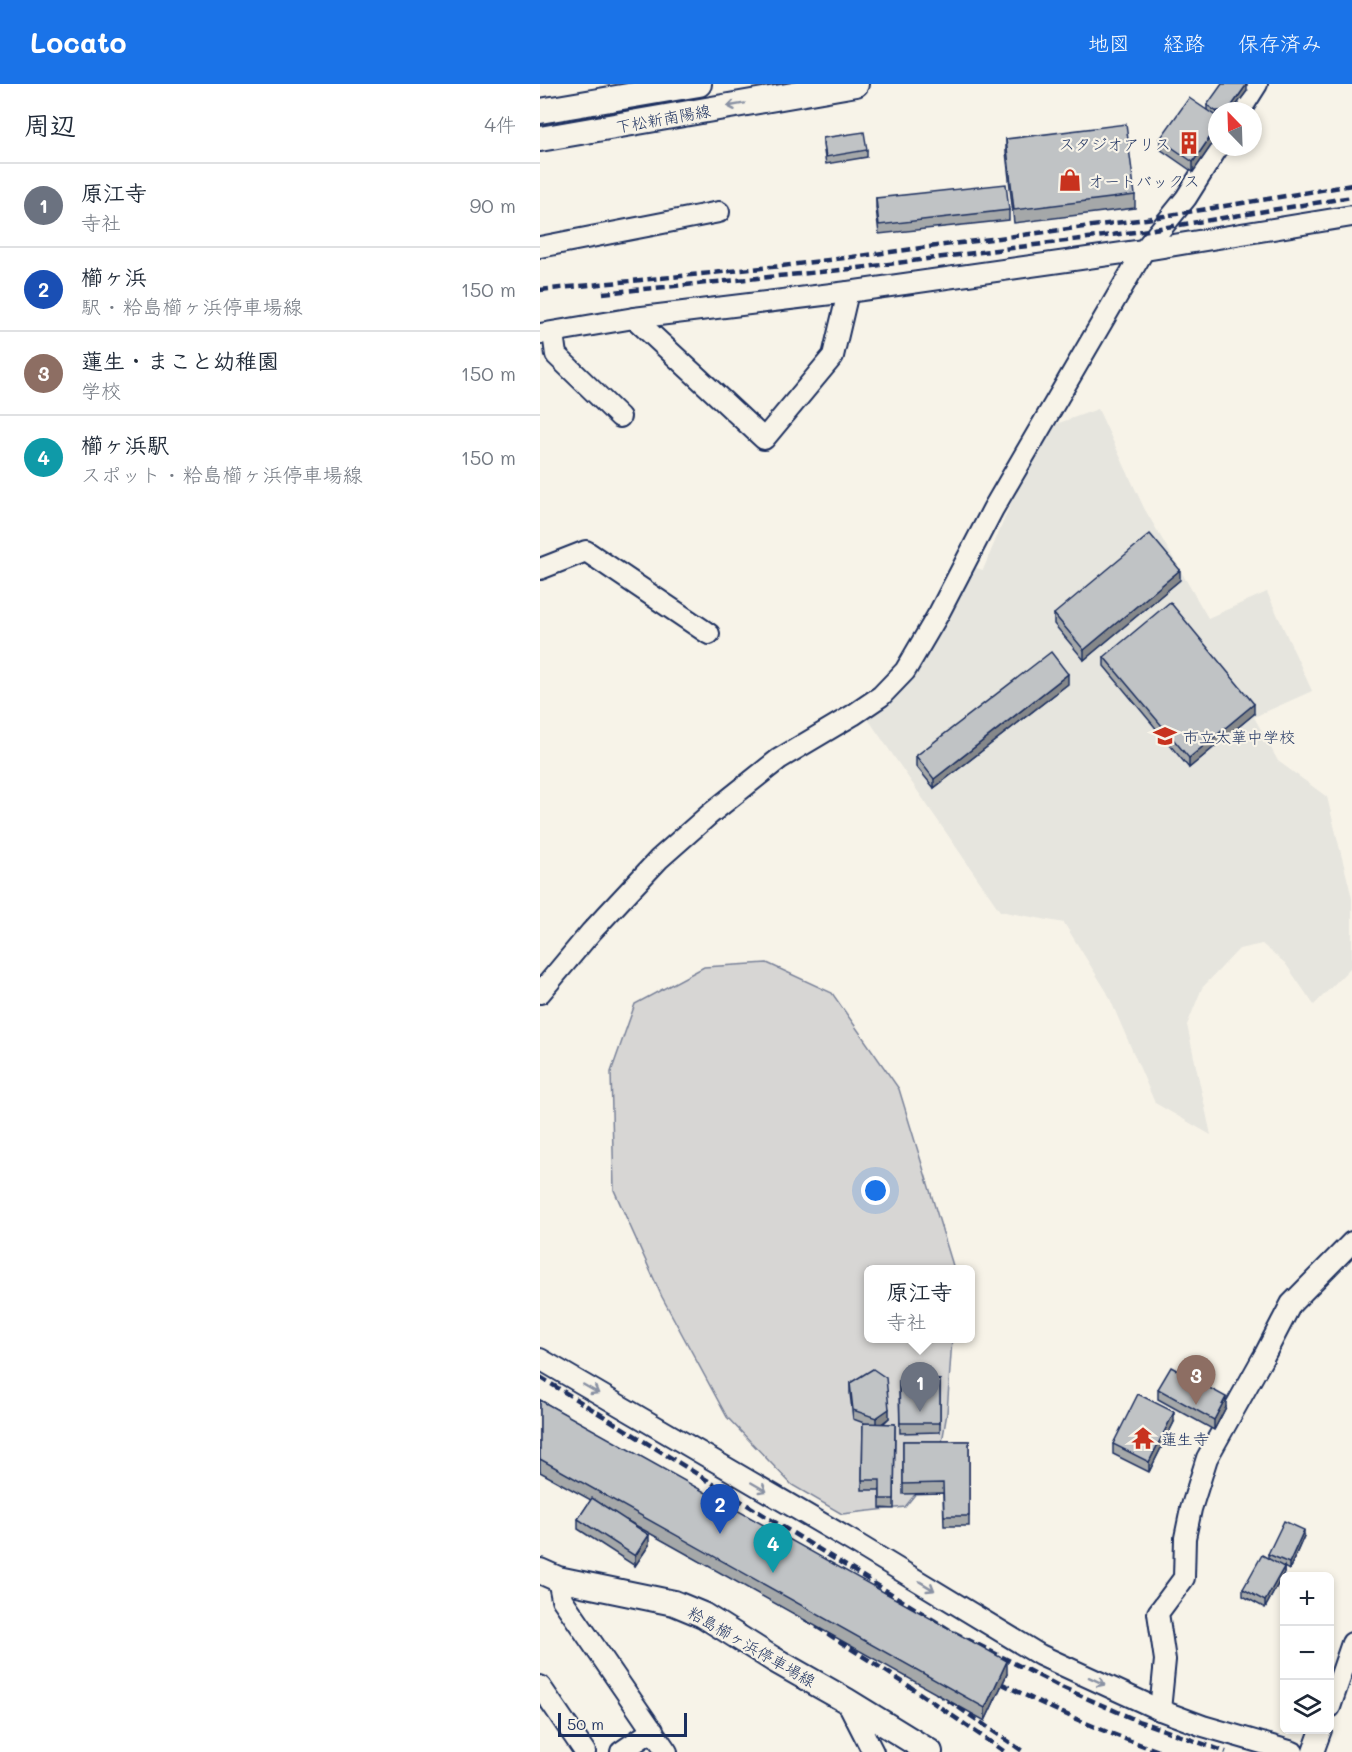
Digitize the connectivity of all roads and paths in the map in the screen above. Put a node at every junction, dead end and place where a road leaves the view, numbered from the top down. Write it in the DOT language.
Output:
graph roads {
  1 [pos="699,84"];
  2 [pos="856,84"];
  3 [pos="1257,84"];
  4 [pos="792,89"];
  5 [pos="1246,102"];
  6 [pos="540,111"];
  7 [pos="540,140"];
  8 [pos="1212,156"];
  9 [pos="719,212"];
  10 [pos="1352,216"];
  11 [pos="540,247"];
  12 [pos="1144,250"];
  13 [pos="848,292"];
  14 [pos="634,318"];
  15 [pos="547,333"];
  16 [pos="620,417"];
  17 [pos="540,569"];
  18 [pos="709,634"];
  19 [pos="540,993"];
  20 [pos="1349,1250"];
  21 [pos="540,1359"];
  22 [pos="549,1575"];
  23 [pos="1352,1643"];
  24 [pos="540,1686"];
  25 [pos="1334,1693"];
  26 [pos="847,1701"];
  27 [pos="1160,1710"];
  28 [pos="653,1730"];
  29 [pos="1320,1734"];
  30 [pos="585,1752"];
  31 [pos="621,1752"];
  32 [pos="667,1752"];
  33 [pos="873,1752"];
  34 [pos="930,1752"];
  35 [pos="1293,1752"];
  36 [pos="1313,1752"];
  1 -- 6 [label="main road, 下松新南陽線"];
  2 -- 4 [label="main road, 下松新南陽線"];
  3 -- 5 [label="street"];
  4 -- 7 [label="main road, 下松新南陽線, one-way"];
  8 -- 12 [label="street"];
  9 -- 11 [label="street"];
  10 -- 12 [label="street"];
  12 -- 13 [label="street"];
  12 -- 19 [label="street"];
  13 -- 14 [label="street"];
  13 -- 14 [label="street"];
  14 -- 15 [label="street"];
  15 -- 16 [label="street"];
  17 -- 18 [label="street"];
  20 -- 27 [label="street"];
  21 -- 27 [label="street, one-way"];
  22 -- 26 [label="main road, 粭島櫛ヶ浜停車場線"];
  22 -- 28 [label="street"];
  23 -- 25 [label="street"];
  24 -- 30 [label="street"];
  26 -- 33 [label="street"];
  26 -- 34 [label="main road, 粭島櫛ヶ浜停車場線"];
  27 -- 35 [label="street"];
  28 -- 31 [label="street"];
  28 -- 32 [label="street"];
  29 -- 36 [label="street"];
}
